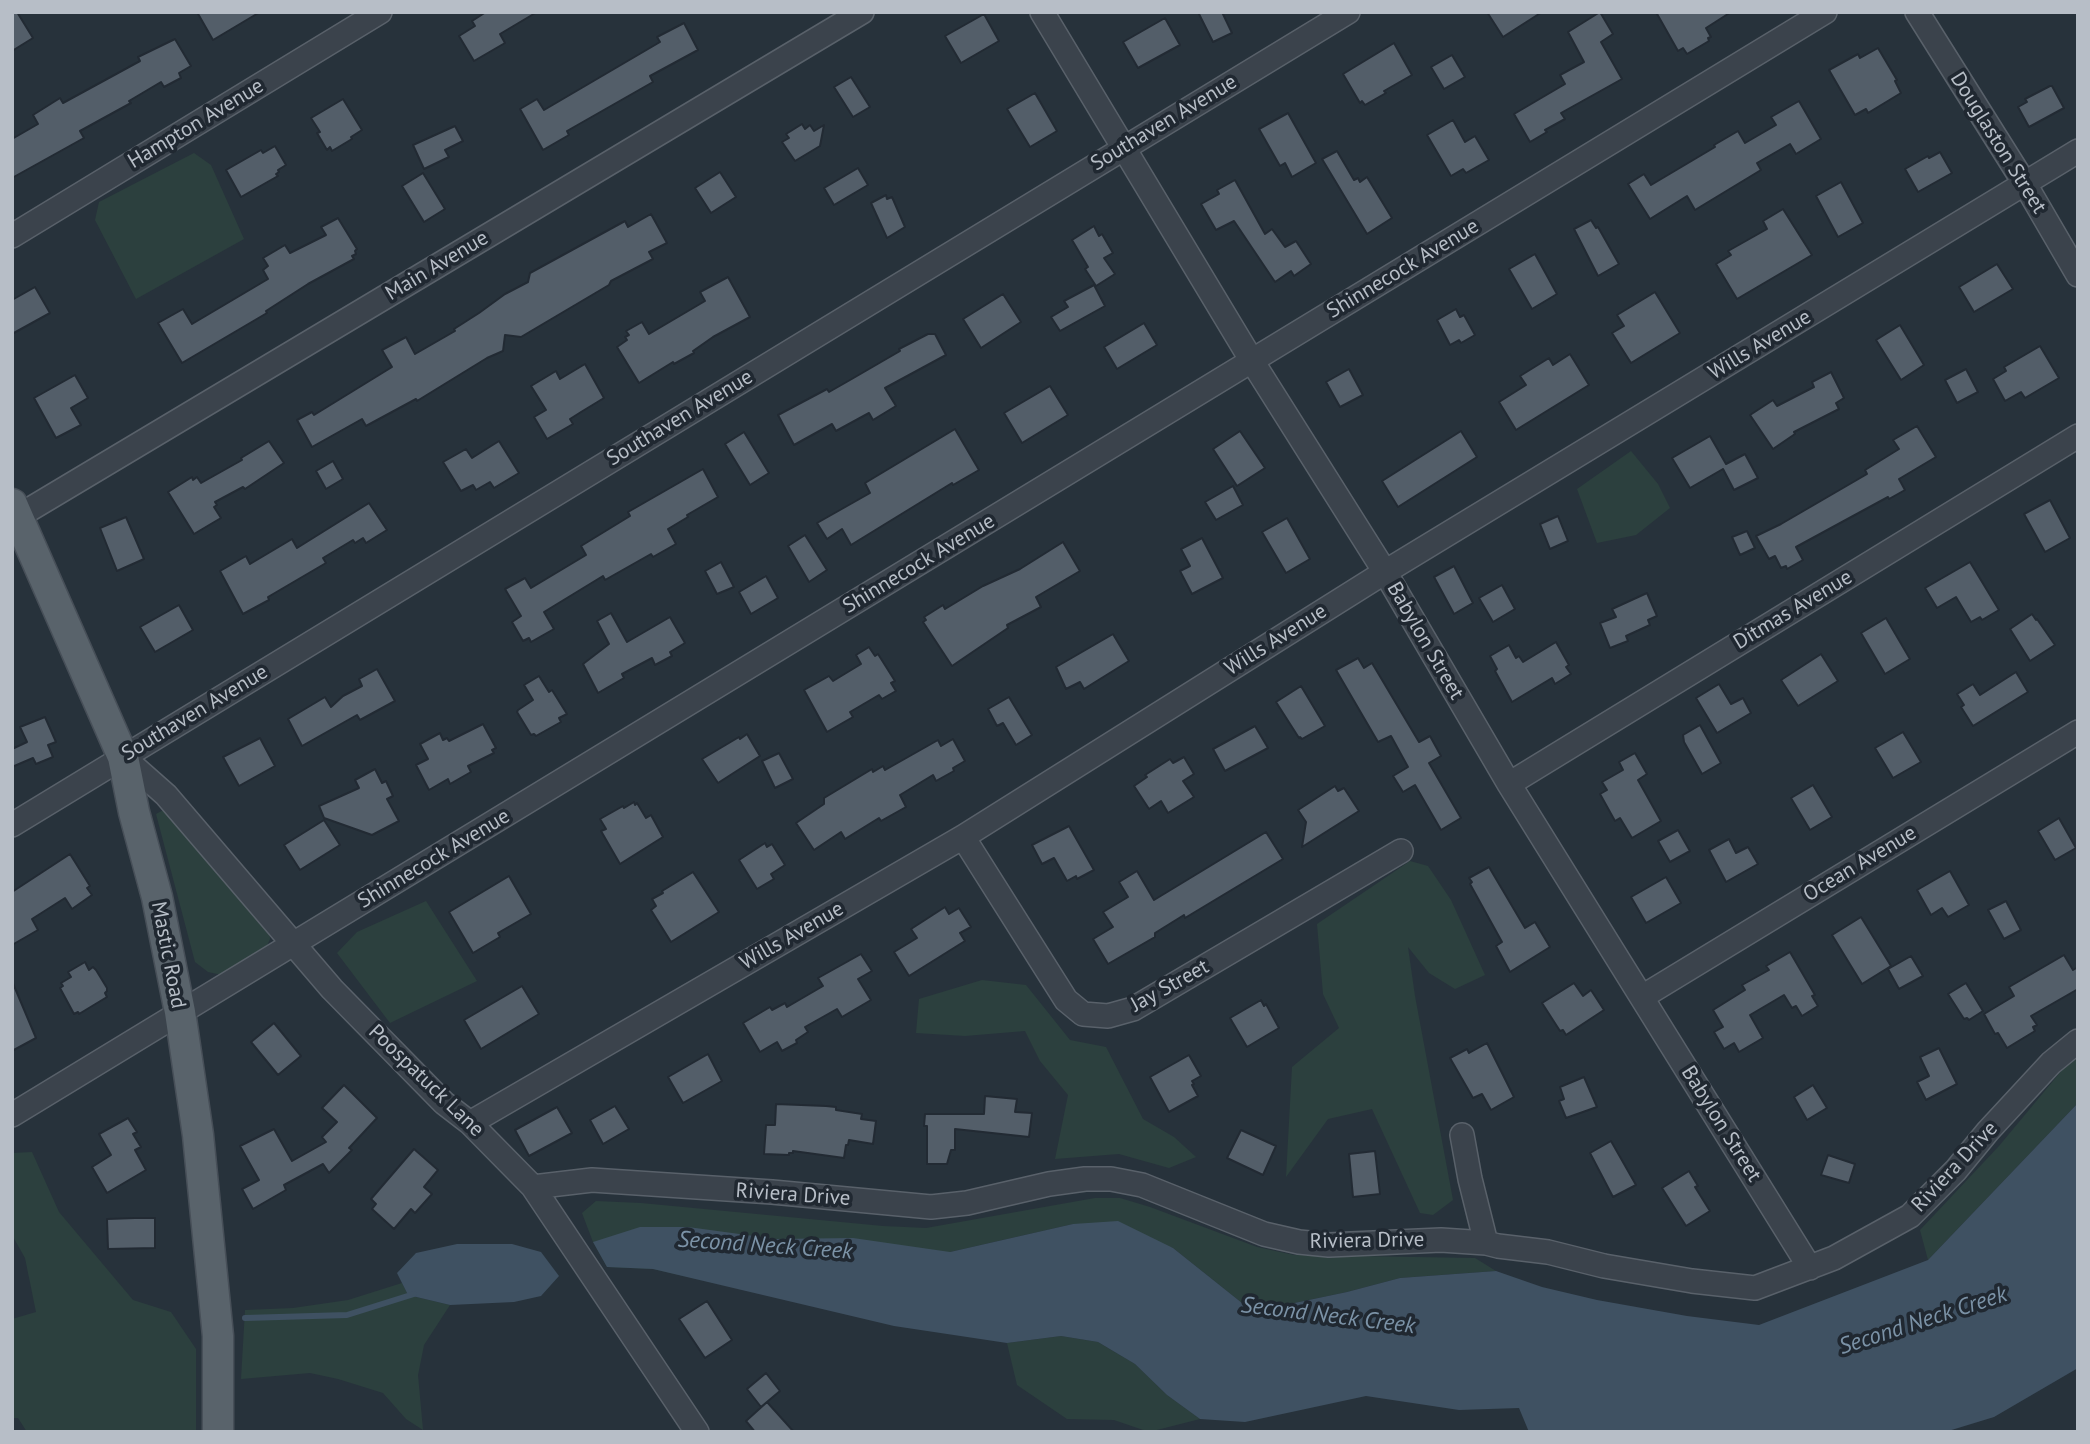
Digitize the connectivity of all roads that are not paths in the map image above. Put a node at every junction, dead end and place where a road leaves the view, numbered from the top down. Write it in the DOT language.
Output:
graph roads {
  1 [pos="380,12"];
  2 [pos="862,12"];
  3 [pos="1042,12"];
  4 [pos="1348,12"];
  5 [pos="1825,12"];
  6 [pos="1916,12"];
  7 [pos="1124,148"];
  8 [pos="2078,151"];
  9 [pos="2025,184"];
  10 [pos="12,236"];
  11 [pos="2078,275"];
  12 [pos="1252,361"];
  13 [pos="2078,436"];
  14 [pos="14,513"];
  15 [pos="1385,572"];
  16 [pos="2078,732"];
  17 [pos="123,757"];
  18 [pos="1509,784"];
  19 [pos="12,825"];
  20 [pos="963,836"];
  21 [pos="1401,851"];
  22 [pos="293,945"];
  23 [pos="1642,997"];
  24 [pos="180,1012"];
  25 [pos="2078,1041"];
  26 [pos="12,1115"];
  27 [pos="470,1123"];
  28 [pos="1462,1135"];
  29 [pos="533,1187"];
  30 [pos="1486,1243"];
  31 [pos="1810,1268"];
  32 [pos="218,1432"];
  33 [pos="697,1432"];
  1 -- 10 [label="street, Hampton Avenue"];
  2 -- 14 [label="street, Main Avenue"];
  3 -- 7 [label="street, Babylon Street"];
  4 -- 7 [label="street, Southaven Avenue"];
  5 -- 12 [label="street, Shinnecock Avenue"];
  6 -- 9 [label="street, Douglaston Street"];
  7 -- 12 [label="street, Babylon Street"];
  7 -- 17 [label="street, Southaven Avenue"];
  8 -- 9 [label="street, Wills Avenue"];
  9 -- 11 [label="street, Douglaston Street"];
  9 -- 15 [label="street, Wills Avenue"];
  12 -- 15 [label="street, Babylon Street"];
  12 -- 22 [label="street, Shinnecock Avenue"];
  13 -- 18 [label="street, Ditmas Avenue"];
  14 -- 17 [label="main road, Mastic Road"];
  15 -- 18 [label="street, Babylon Street"];
  15 -- 20 [label="street, Wills Avenue"];
  16 -- 23 [label="street, Ocean Avenue"];
  17 -- 19 [label="street, Southaven Avenue"];
  17 -- 22 [label="street, Poospatuck Lane"];
  17 -- 24 [label="main road, Mastic Road"];
  18 -- 23 [label="street, Babylon Street"];
  20 -- 21 [label="street, Jay Street"];
  20 -- 27 [label="street, Wills Avenue"];
  22 -- 24 [label="street, Shinnecock Avenue"];
  22 -- 27 [label="street, Poospatuck Lane"];
  23 -- 31 [label="street, Babylon Street"];
  24 -- 26 [label="street, Shinnecock Avenue"];
  24 -- 32 [label="main road, Mastic Road"];
  25 -- 31 [label="street, Riviera Drive"];
  27 -- 29 [label="street, Poospatuck Lane"];
  28 -- 30 [label="street"];
  29 -- 30 [label="street, Riviera Drive"];
  29 -- 33 [label="street, Poospatuck Lane"];
  30 -- 31 [label="street, Riviera Drive"];
}
